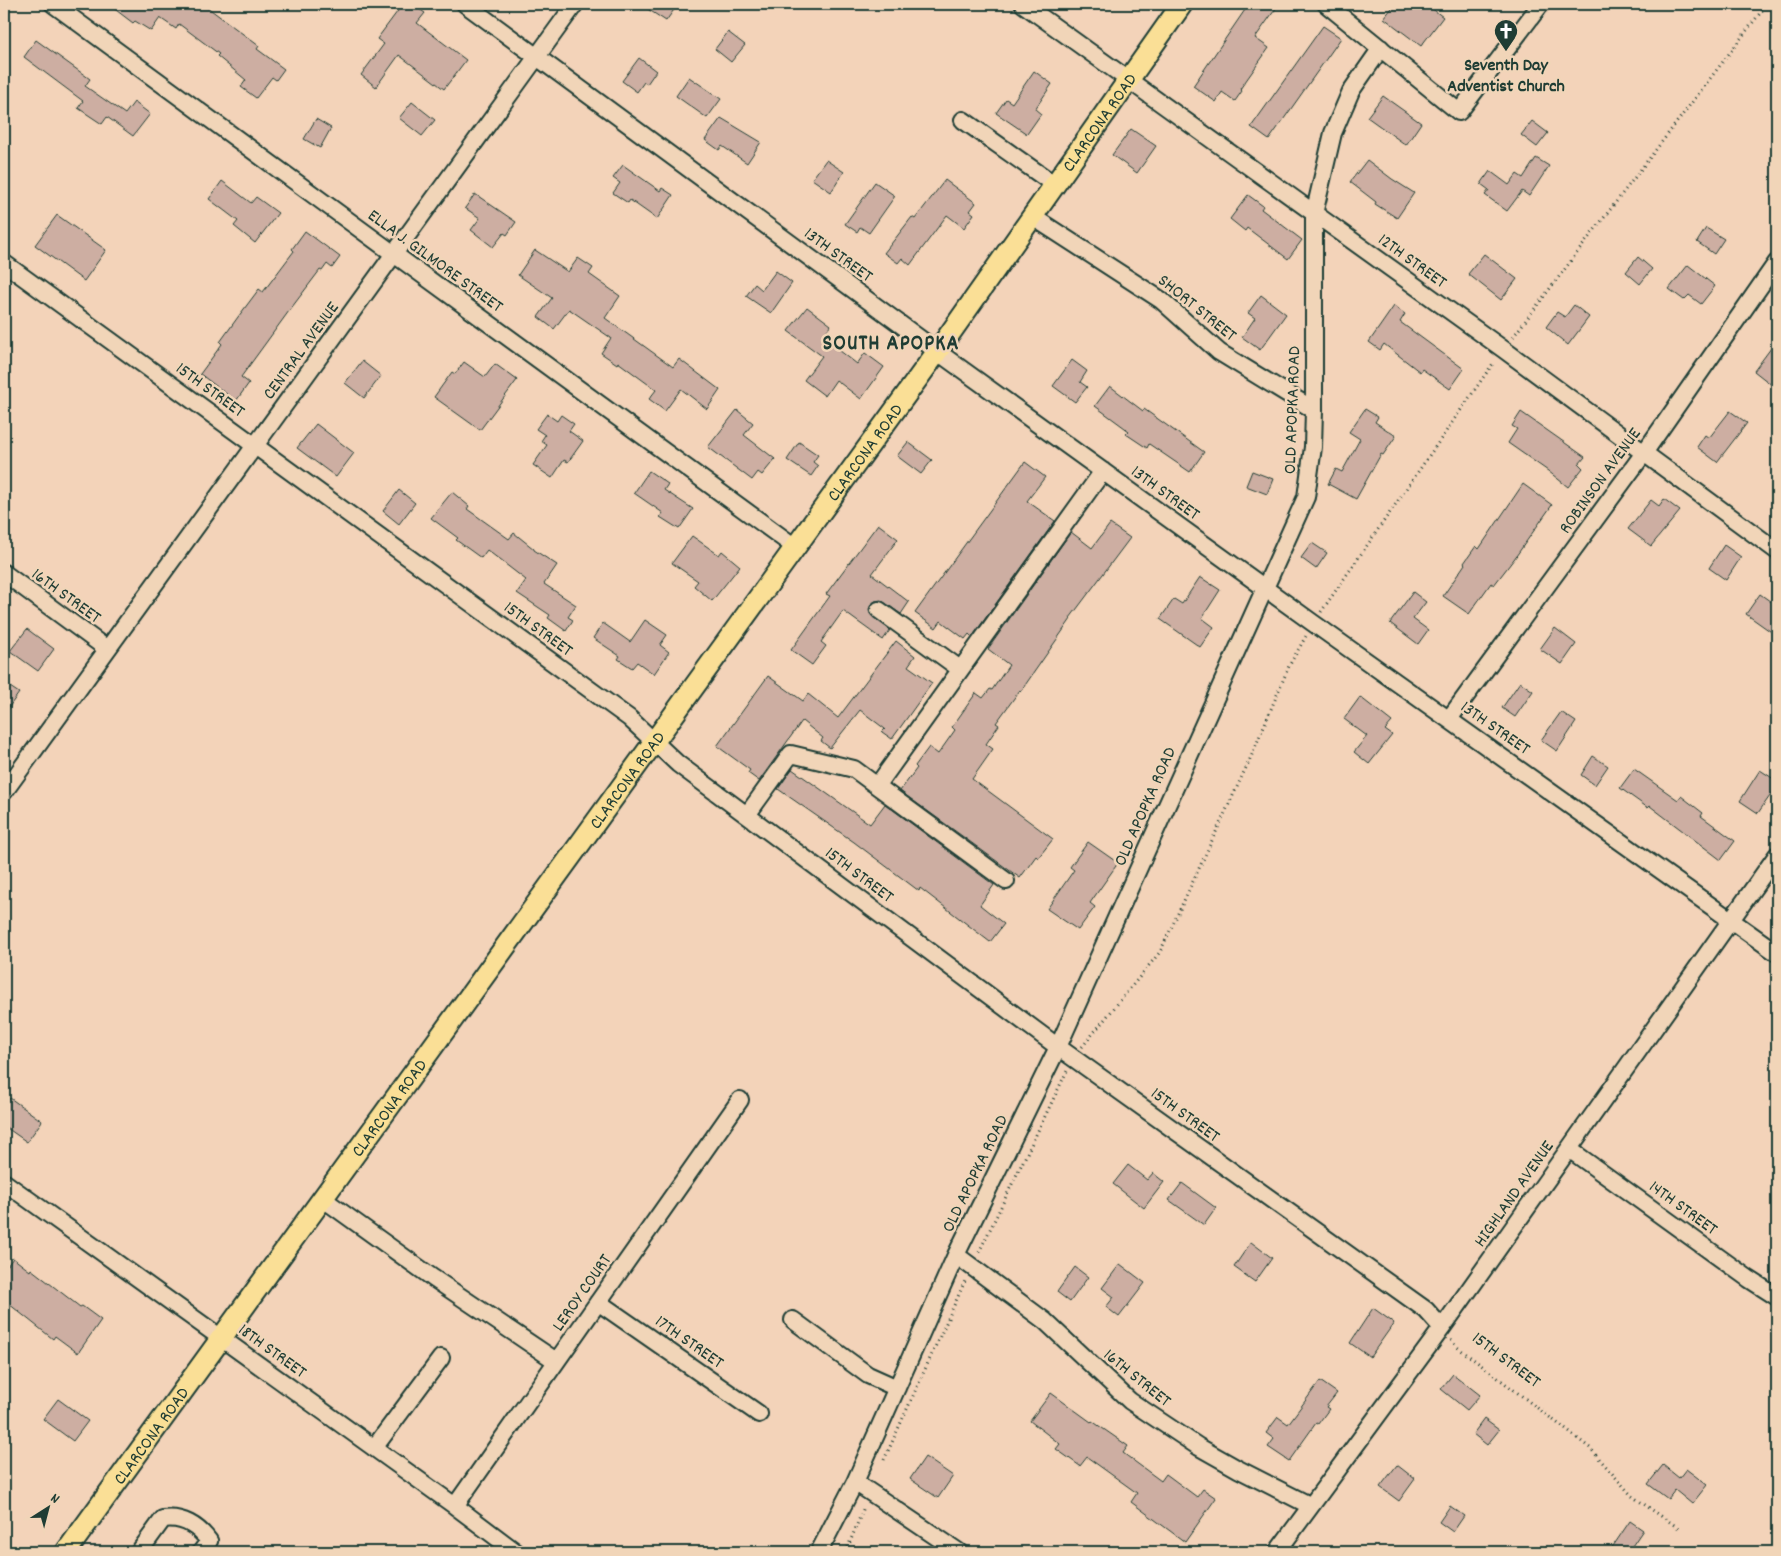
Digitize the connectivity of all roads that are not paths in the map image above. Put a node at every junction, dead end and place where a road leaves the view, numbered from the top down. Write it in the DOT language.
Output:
graph roads {
  1 [pos="54,4"];
  2 [pos="465,4"];
  3 [pos="575,4"];
  4 [pos="1023,4"];
  5 [pos="1182,4"];
  6 [pos="1326,4"];
  7 [pos="1541,4"];
  8 [pos="1381,48"];
  9 [pos="537,56"];
  10 [pos="1128,80"];
  11 [pos="963,120"];
  12 [pos="1055,185"];
  13 [pos="1314,214"];
  14 [pos="1033,217"];
  15 [pos="394,254"];
  16 [pos="1777,262"];
  17 [pos="4,263"];
  18 [pos="937,352"];
  19 [pos="1314,410"];
  20 [pos="255,445"];
  21 [pos="1644,453"];
  22 [pos="1103,471"];
  23 [pos="796,547"];
  24 [pos="1777,551"];
  25 [pos="4,573"];
  26 [pos="1265,587"];
  27 [pos="879,610"];
  28 [pos="108,649"];
  29 [pos="960,669"];
  30 [pos="1449,719"];
  31 [pos="653,741"];
  32 [pos="877,786"];
  33 [pos="4,792"];
  34 [pos="747,815"];
  35 [pos="1777,855"];
  36 [pos="1006,881"];
  37 [pos="1732,920"];
  38 [pos="1777,953"];
  39 [pos="1058,1046"];
  40 [pos="740,1100"];
  41 [pos="1569,1149"];
  42 [pos="4,1182"];
  43 [pos="322,1198"];
  44 [pos="956,1255"];
  45 [pos="1777,1297"];
  46 [pos="598,1302"];
  47 [pos="793,1320"];
  48 [pos="1442,1328"];
  49 [pos="221,1337"];
  50 [pos="441,1358"];
  51 [pos="556,1361"];
  52 [pos="896,1388"];
  53 [pos="759,1414"];
  54 [pos="374,1448"];
  55 [pos="855,1482"];
  56 [pos="454,1506"];
  57 [pos="1311,1506"];
  58 [pos="209,1549"];
  59 [pos="66,1552"];
  60 [pos="138,1552"];
  61 [pos="516,1552"];
  62 [pos="819,1552"];
  63 [pos="959,1552"];
  64 [pos="1278,1552"];
  1 -- 15 [label="street, ELLA J. GILMORE STREET"];
  2 -- 9 [label="street, 13TH STREET"];
  3 -- 9 [label="street, CENTRAL AVENUE"];
  4 -- 10 [label="street, 12TH STREET"];
  5 -- 10 [label="main road, CLARCONA ROAD"];
  6 -- 8 [label="street"];
  7 -- 8 [label="street"];
  8 -- 13 [label="street, OLD APOPKA ROAD"];
  9 -- 15 [label="street, CENTRAL AVENUE"];
  9 -- 18 [label="street, 13TH STREET"];
  10 -- 12 [label="main road, CLARCONA ROAD"];
  10 -- 13 [label="street, 12TH STREET"];
  11 -- 12 [label="street"];
  12 -- 14 [label="main road, CLARCONA ROAD"];
  13 -- 19 [label="street, OLD APOPKA ROAD"];
  13 -- 21 [label="street, 12TH STREET"];
  14 -- 18 [label="main road, CLARCONA ROAD"];
  14 -- 19 [label="street, SHORT STREET"];
  15 -- 20 [label="street, CENTRAL AVENUE"];
  15 -- 23 [label="street, ELLA J. GILMORE STREET"];
  16 -- 21 [label="street, ROBINSON AVENUE"];
  17 -- 20 [label="street, 15TH STREET"];
  18 -- 22 [label="street, 13TH STREET"];
  18 -- 23 [label="main road, CLARCONA ROAD"];
  19 -- 26 [label="street, OLD APOPKA ROAD"];
  20 -- 28 [label="street, CENTRAL AVENUE"];
  20 -- 31 [label="street, 15TH STREET"];
  21 -- 24 [label="street, 12TH STREET"];
  21 -- 30 [label="street, ROBINSON AVENUE"];
  22 -- 26 [label="street, 13TH STREET"];
  22 -- 29 [label="street"];
  23 -- 31 [label="main road, CLARCONA ROAD"];
  25 -- 28 [label="street, 16TH STREET"];
  26 -- 30 [label="street, 13TH STREET"];
  26 -- 39 [label="street, OLD APOPKA ROAD"];
  27 -- 29 [label="street"];
  28 -- 33 [label="street, CENTRAL AVENUE"];
  29 -- 32 [label="street"];
  30 -- 37 [label="street, 13TH STREET"];
  31 -- 34 [label="street, 15TH STREET"];
  31 -- 43 [label="main road, CLARCONA ROAD"];
  32 -- 34 [label="street"];
  32 -- 36 [label="street"];
  34 -- 39 [label="street, 15TH STREET"];
  35 -- 37 [label="street, HIGHLAND AVENUE"];
  37 -- 38 [label="street, 13TH STREET"];
  37 -- 41 [label="street, HIGHLAND AVENUE"];
  39 -- 44 [label="street, OLD APOPKA ROAD"];
  39 -- 48 [label="street, 15TH STREET"];
  40 -- 46 [label="street, LEROY COURT"];
  41 -- 45 [label="street, 14TH STREET"];
  41 -- 48 [label="street, HIGHLAND AVENUE"];
  42 -- 49 [label="street, 18TH STREET"];
  43 -- 49 [label="main road, CLARCONA ROAD"];
  43 -- 51 [label="street"];
  44 -- 52 [label="street, OLD APOPKA ROAD"];
  44 -- 57 [label="street, 16TH STREET"];
  46 -- 51 [label="street, LEROY COURT"];
  46 -- 53 [label="street, 17TH STREET"];
  47 -- 52 [label="street"];
  48 -- 57 [label="street, HIGHLAND AVENUE"];
  49 -- 54 [label="street, 18TH STREET"];
  49 -- 59 [label="main road, CLARCONA ROAD"];
  50 -- 54 [label="street"];
  51 -- 56 [label="street, LEROY COURT"];
  52 -- 55 [label="street, OLD APOPKA ROAD"];
  54 -- 56 [label="street, 18TH STREET"];
  55 -- 62 [label="street, OLD APOPKA ROAD"];
  55 -- 63 [label="street"];
  56 -- 61 [label="street, 18TH STREET"];
  57 -- 64 [label="street, HIGHLAND AVENUE"];
  58 -- 60 [label="street"];
}
